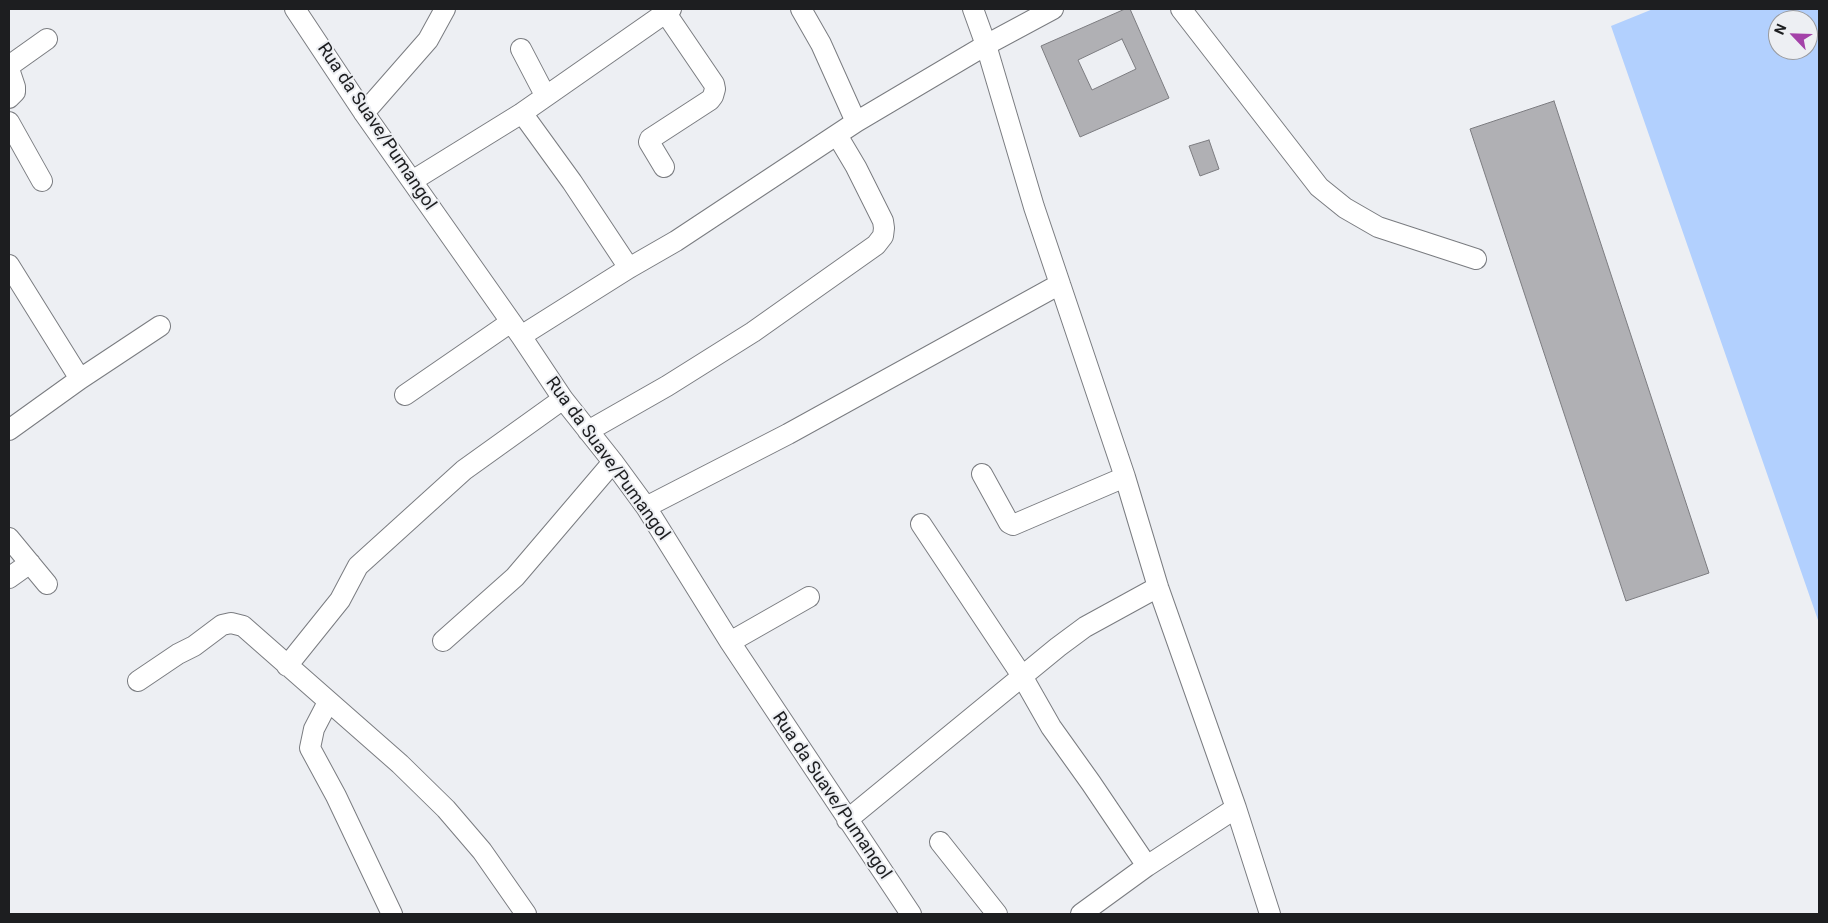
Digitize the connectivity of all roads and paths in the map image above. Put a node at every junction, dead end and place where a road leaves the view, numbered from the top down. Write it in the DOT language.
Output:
graph roads {
  1 [pos="295,9"];
  2 [pos="446,9"];
  3 [pos="801,9"];
  4 [pos="972,9"];
  5 [pos="1053,9"];
  6 [pos="1180,9"];
  7 [pos="668,10"];
  8 [pos="47,39"];
  9 [pos="986,45"];
  10 [pos="521,49"];
  11 [pos="9,68"];
  12 [pos="545,96"];
  13 [pos="9,98"];
  14 [pos="364,113"];
  15 [pos="522,113"];
  16 [pos="9,122"];
  17 [pos="856,122"];
  18 [pos="837,135"];
  19 [pos="664,167"];
  20 [pos="42,181"];
  21 [pos="412,181"];
  22 [pos="1476,258"];
  23 [pos="9,265"];
  24 [pos="629,268"];
  25 [pos="1060,284"];
  26 [pos="160,326"];
  27 [pos="516,329"];
  28 [pos="80,379"];
  29 [pos="405,395"];
  30 [pos="563,399"];
  31 [pos="9,430"];
  32 [pos="588,431"];
  33 [pos="614,462"];
  34 [pos="982,474"];
  35 [pos="1125,477"];
  36 [pos="646,507"];
  37 [pos="921,524"];
  38 [pos="9,538"];
  39 [pos="30,563"];
  40 [pos="9,578"];
  41 [pos="47,584"];
  42 [pos="1158,586"];
  43 [pos="809,598"];
  44 [pos="443,641"];
  45 [pos="730,642"];
  46 [pos="287,666"];
  47 [pos="1022,676"];
  48 [pos="138,681"];
  49 [pos="328,702"];
  50 [pos="1236,808"];
  51 [pos="847,820"];
  52 [pos="940,842"];
  53 [pos="1147,866"];
  54 [pos="392,914"];
  55 [pos="526,914"];
  56 [pos="911,914"];
  57 [pos="997,914"];
  58 [pos="1081,914"];
  59 [pos="1270,914"];
  1 -- 14 [label="street, Rua da Suave/Pumangol"];
  2 -- 14 [label="street"];
  3 -- 17 [label="street"];
  4 -- 9 [label="street"];
  5 -- 9 [label="street"];
  6 -- 22 [label="street"];
  7 -- 12 [label="street"];
  7 -- 19 [label="street"];
  8 -- 11 [label="street"];
  9 -- 17 [label="street"];
  9 -- 25 [label="street"];
  10 -- 12 [label="street"];
  11 -- 13 [label="street"];
  12 -- 15 [label="street"];
  14 -- 21 [label="street, Rua da Suave/Pumangol"];
  15 -- 21 [label="street"];
  15 -- 24 [label="street"];
  16 -- 20 [label="street"];
  17 -- 18 [label="street"];
  18 -- 24 [label="street"];
  18 -- 32 [label="street"];
  21 -- 27 [label="street, Rua da Suave/Pumangol"];
  23 -- 28 [label="street"];
  24 -- 27 [label="street"];
  25 -- 35 [label="street"];
  25 -- 36 [label="street"];
  26 -- 28 [label="street"];
  27 -- 29 [label="street"];
  27 -- 30 [label="street, Rua da Suave/Pumangol"];
  28 -- 31 [label="street"];
  30 -- 32 [label="street, Rua da Suave/Pumangol"];
  30 -- 46 [label="street"];
  32 -- 33 [label="street, Rua da Suave/Pumangol"];
  33 -- 36 [label="street, Rua da Suave/Pumangol"];
  33 -- 44 [label="street"];
  34 -- 35 [label="street"];
  35 -- 42 [label="street"];
  36 -- 45 [label="street, Rua da Suave/Pumangol"];
  37 -- 47 [label="street"];
  38 -- 39 [label="street"];
  39 -- 40 [label="street"];
  39 -- 41 [label="street"];
  42 -- 47 [label="street"];
  42 -- 50 [label="street"];
  43 -- 45 [label="street"];
  45 -- 51 [label="street, Rua da Suave/Pumangol"];
  46 -- 48 [label="street"];
  46 -- 49 [label="street"];
  47 -- 51 [label="street"];
  47 -- 53 [label="street"];
  49 -- 54 [label="street"];
  49 -- 55 [label="street"];
  50 -- 53 [label="street"];
  50 -- 59 [label="street"];
  51 -- 56 [label="street, Rua da Suave/Pumangol"];
  52 -- 57 [label="street"];
  53 -- 58 [label="street"];
}
